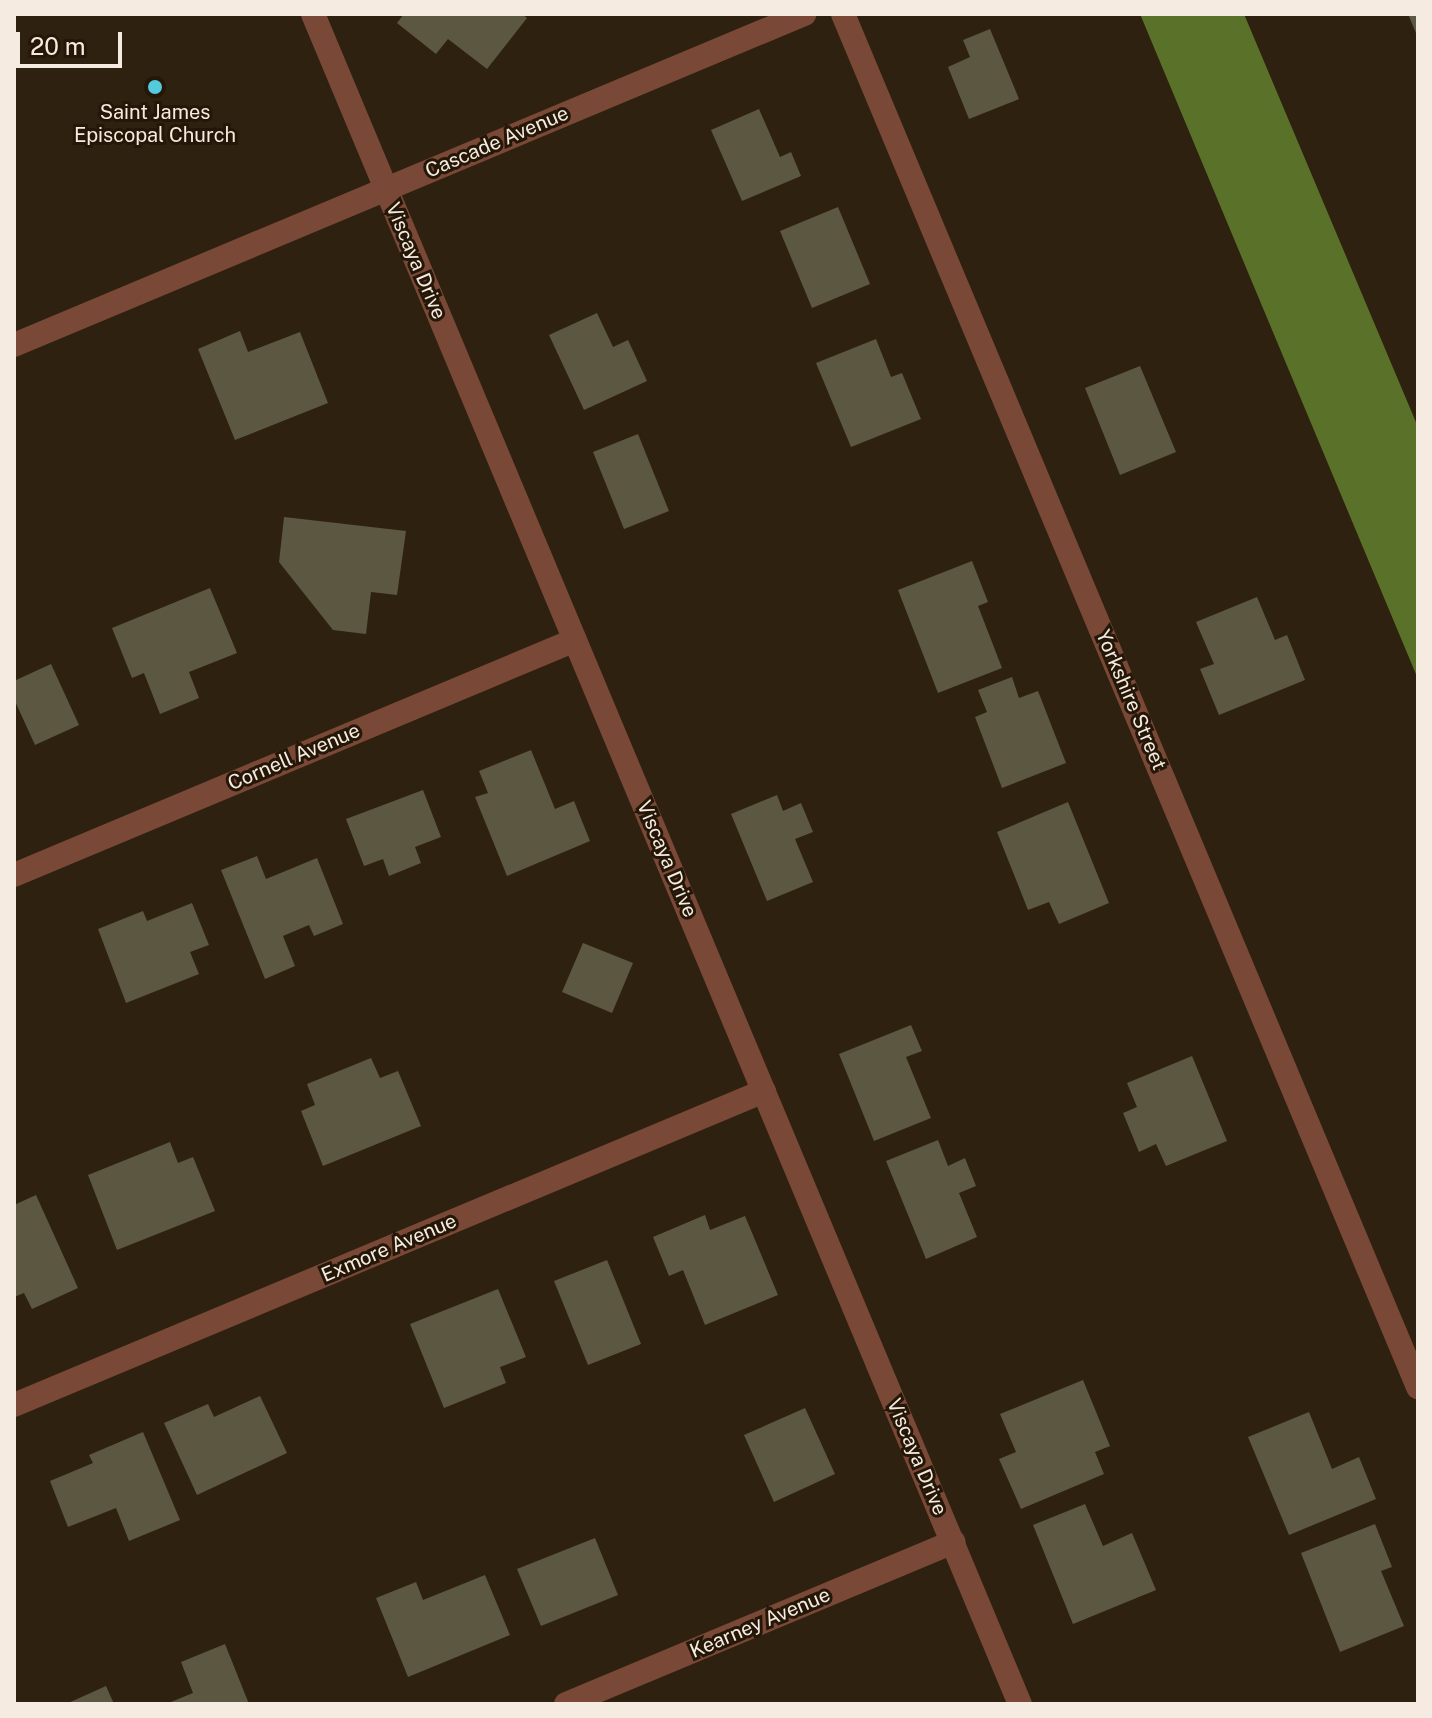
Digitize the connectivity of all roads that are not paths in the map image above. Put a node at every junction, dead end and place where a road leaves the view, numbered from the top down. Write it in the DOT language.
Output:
graph roads {
  1 [pos="313,14"];
  2 [pos="804,14"];
  3 [pos="843,14"];
  4 [pos="386,189"];
  5 [pos="14,345"];
  6 [pos="575,640"];
  7 [pos="14,875"];
  8 [pos="764,1091"];
  9 [pos="1418,1387"];
  10 [pos="14,1405"];
  11 [pos="953,1542"];
  12 [pos="566,1704"];
  13 [pos="1020,1704"];
  1 -- 4 [label="street, Viscaya Drive"];
  2 -- 4 [label="street, Cascade Avenue"];
  3 -- 9 [label="street, Yorkshire Street"];
  4 -- 5 [label="street, Cascade Avenue"];
  4 -- 6 [label="street, Viscaya Drive"];
  6 -- 7 [label="street, Cornell Avenue"];
  6 -- 8 [label="street, Viscaya Drive"];
  8 -- 10 [label="street, Exmore Avenue"];
  8 -- 11 [label="street, Viscaya Drive"];
  11 -- 12 [label="street, Kearney Avenue"];
  11 -- 13 [label="street, Viscaya Drive"];
}
